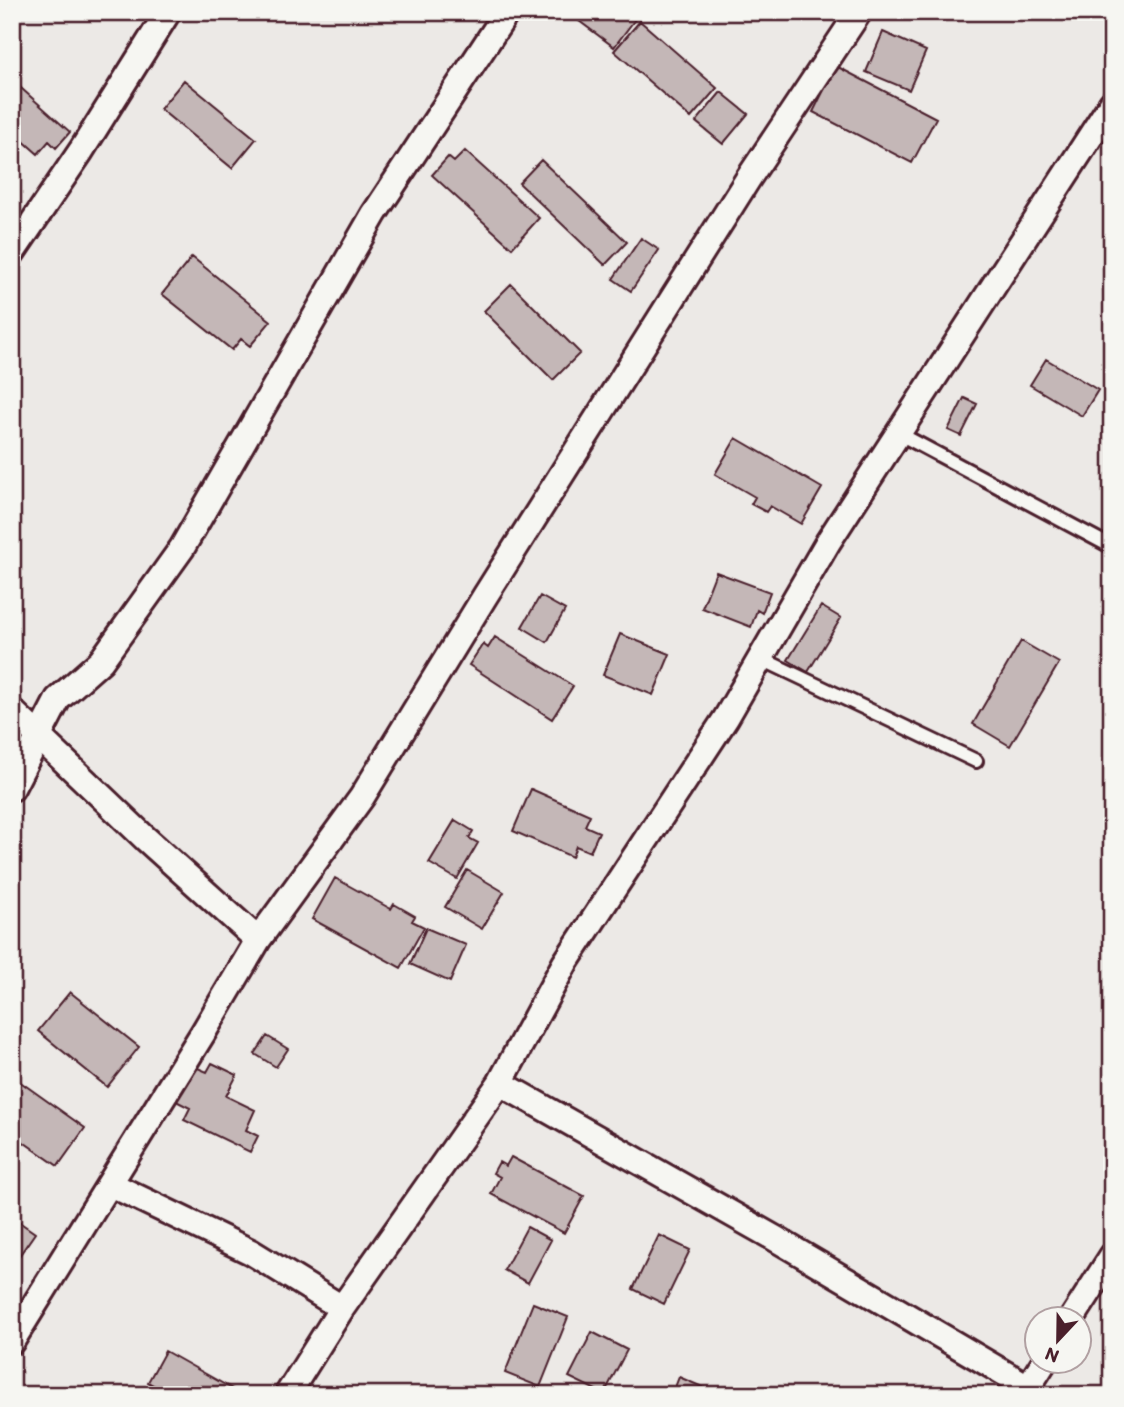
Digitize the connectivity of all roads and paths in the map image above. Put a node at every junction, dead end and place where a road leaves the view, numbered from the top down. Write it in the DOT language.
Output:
graph roads {
  1 [pos="168,12"];
  2 [pos="506,12"];
  3 [pos="859,12"];
  4 [pos="1112,103"];
  5 [pos="12,253"];
  6 [pos="898,433"];
  7 [pos="1112,547"];
  8 [pos="762,659"];
  9 [pos="12,711"];
  10 [pos="39,735"];
  11 [pos="976,761"];
  12 [pos="12,788"];
  13 [pos="258,940"];
  14 [pos="500,1083"];
  15 [pos="110,1184"];
  16 [pos="1112,1256"];
  17 [pos="1080,1306"];
  18 [pos="342,1308"];
  19 [pos="12,1341"];
  20 [pos="1035,1376"];
  21 [pos="1026,1391"];
  22 [pos="287,1395"];
  1 -- 5 [label="street"];
  2 -- 10 [label="street"];
  3 -- 13 [label="street"];
  4 -- 6 [label="street"];
  6 -- 7 [label="lane"];
  6 -- 8 [label="street"];
  8 -- 11 [label="lane"];
  8 -- 14 [label="street"];
  9 -- 10 [label="street"];
  10 -- 12 [label="street"];
  10 -- 13 [label="street"];
  13 -- 15 [label="street"];
  14 -- 18 [label="street"];
  14 -- 21 [label="street"];
  15 -- 18 [label="street"];
  15 -- 19 [label="street"];
  16 -- 17 [label="street"];
  18 -- 22 [label="street"];
  20 -- 21 [label="street"];
}
